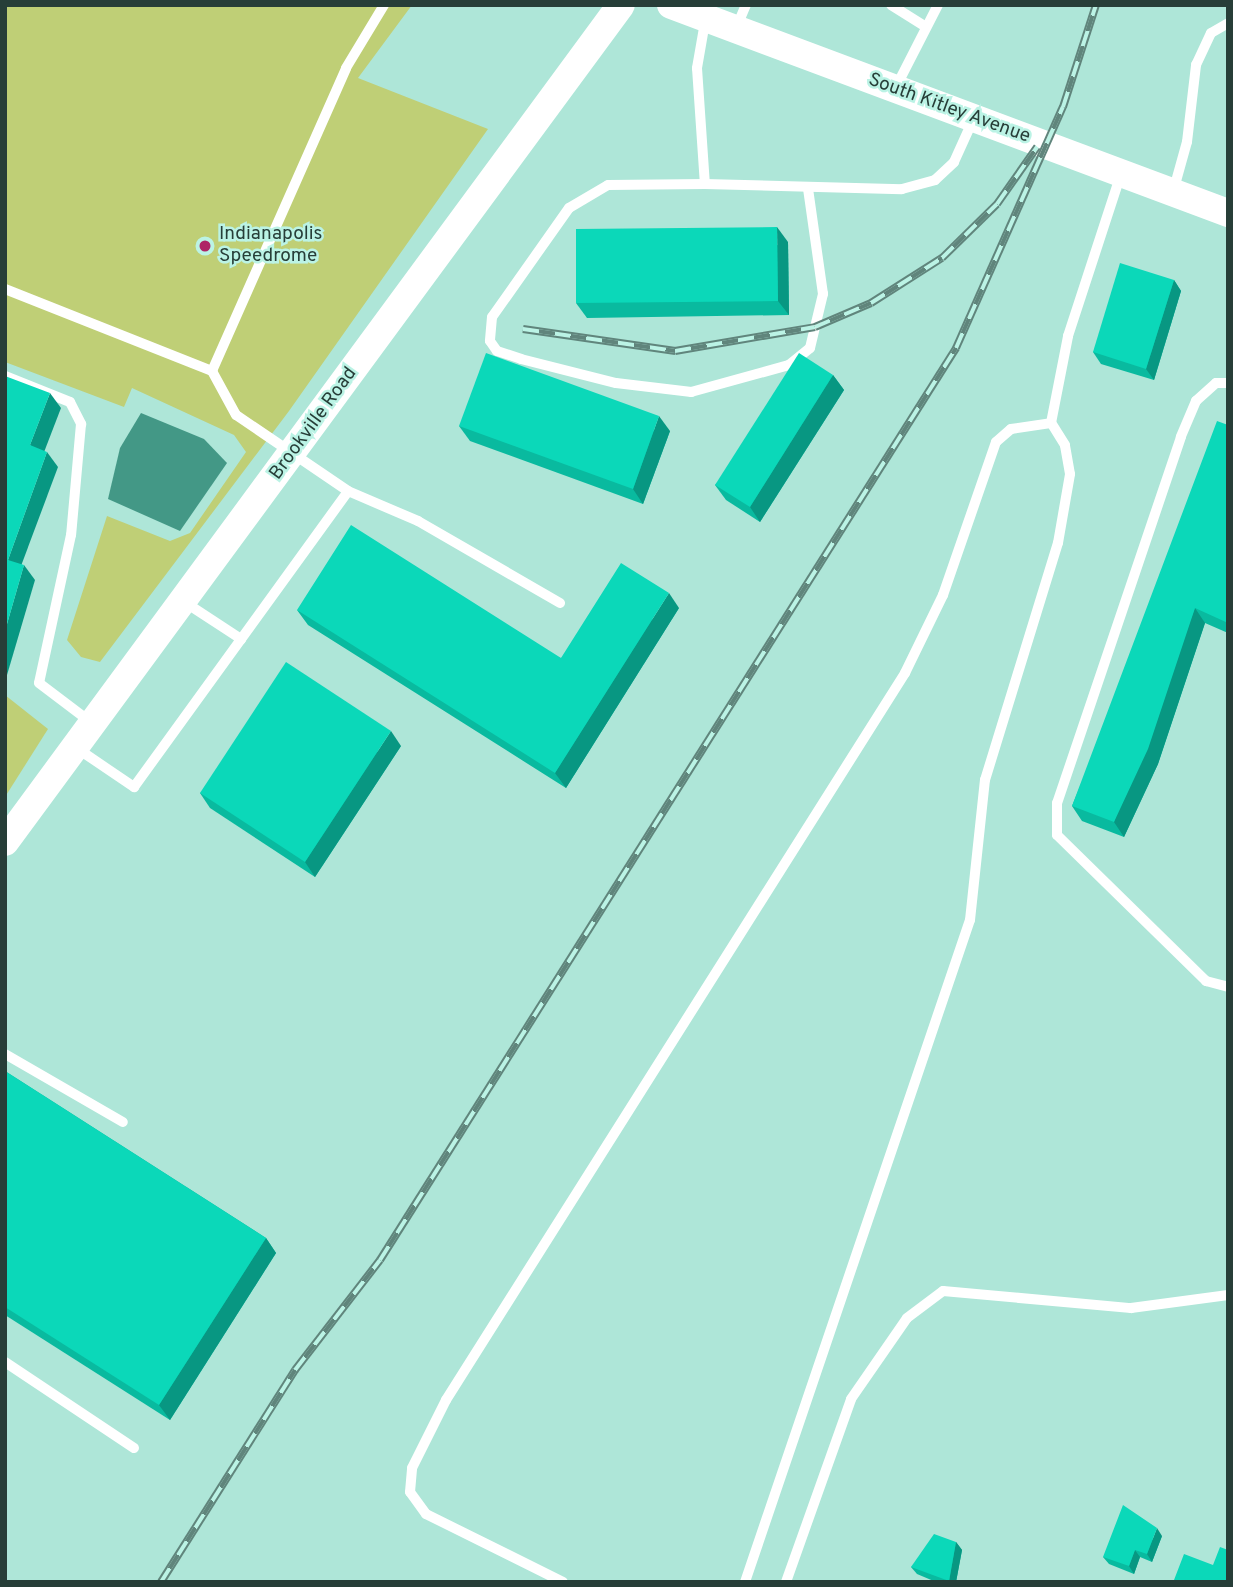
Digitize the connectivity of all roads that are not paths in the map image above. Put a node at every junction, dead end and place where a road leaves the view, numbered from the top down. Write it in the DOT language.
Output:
graph roads {
  1 [pos="621,5"];
  2 [pos="671,5"];
  3 [pos="891,5"];
  4 [pos="938,5"];
  5 [pos="379,7"];
  6 [pos="741,17"];
  7 [pos="705,18"];
  8 [pos="1228,23"];
  9 [pos="926,27"];
  10 [pos="896,89"];
  11 [pos="974,118"];
  12 [pos="1122,173"];
  13 [pos="705,184"];
  14 [pos="808,188"];
  15 [pos="1172,192"];
  16 [pos="1228,213"];
  17 [pos="5,289"];
  18 [pos="212,370"];
  19 [pos="5,376"];
  20 [pos="1228,383"];
  21 [pos="1051,424"];
  22 [pos="295,450"];
  23 [pos="348,491"];
  24 [pos="183,601"];
  25 [pos="560,603"];
  26 [pos="240,639"];
  27 [pos="93,724"];
  28 [pos="75,747"];
  29 [pos="5,842"];
  30 [pos="1228,987"];
  31 [pos="5,1054"];
  32 [pos="123,1122"];
  33 [pos="1228,1295"];
  34 [pos="5,1362"];
  35 [pos="134,1448"];
  36 [pos="563,1582"];
  37 [pos="745,1582"];
  38 [pos="786,1582"];
  1 -- 22 [label="main road, Brookville Road"];
  2 -- 7 [label="main road, South Kitley Avenue"];
  3 -- 9 [label="lane"];
  4 -- 9 [label="lane"];
  5 -- 18 [label="lane"];
  6 -- 7 [label="main road, South Kitley Avenue"];
  6 -- 10 [label="main road, South Kitley Avenue"];
  7 -- 13 [label="lane"];
  8 -- 15 [label="lane"];
  9 -- 10 [label="lane"];
  10 -- 11 [label="main road, South Kitley Avenue"];
  11 -- 12 [label="main road, South Kitley Avenue"];
  11 -- 14 [label="lane"];
  12 -- 15 [label="main road, South Kitley Avenue"];
  12 -- 21 [label="lane"];
  13 -- 14 [label="lane"];
  13 -- 14 [label="lane"];
  15 -- 16 [label="main road, South Kitley Avenue"];
  17 -- 18 [label="lane"];
  18 -- 22 [label="lane"];
  19 -- 27 [label="lane"];
  20 -- 30 [label="lane"];
  21 -- 36 [label="lane"];
  21 -- 37 [label="lane"];
  22 -- 23 [label="lane"];
  22 -- 24 [label="main road, Brookville Road"];
  23 -- 25 [label="lane"];
  23 -- 26 [label="lane"];
  24 -- 26 [label="lane"];
  24 -- 27 [label="main road, Brookville Road"];
  26 -- 28 [label="lane"];
  27 -- 28 [label="main road, Brookville Road"];
  28 -- 29 [label="main road, Brookville Road"];
  31 -- 32 [label="lane"];
  33 -- 38 [label="lane"];
  34 -- 35 [label="lane"];
}
